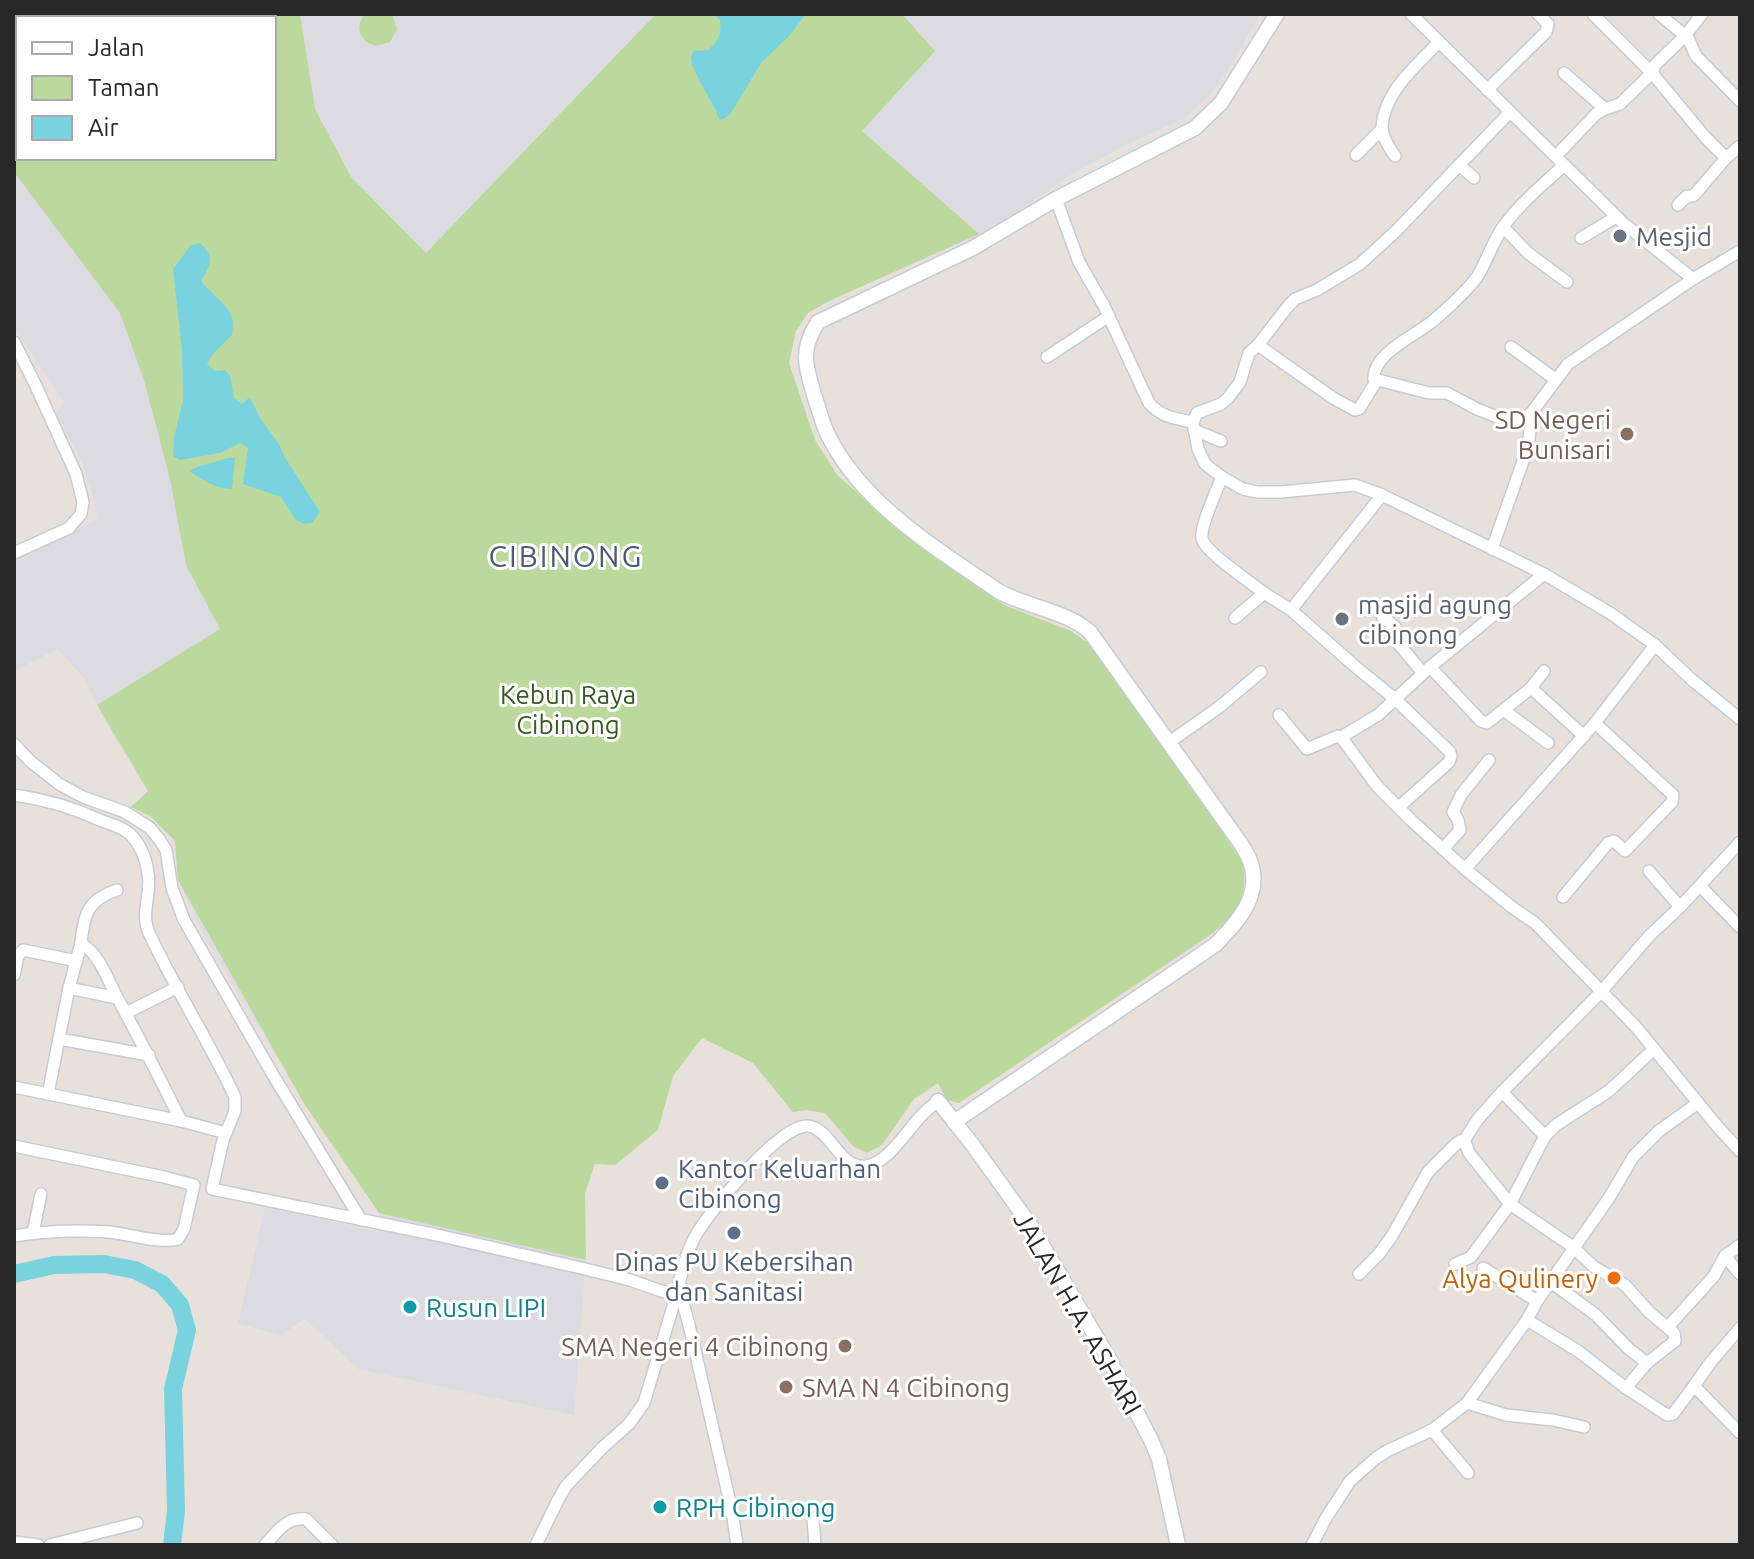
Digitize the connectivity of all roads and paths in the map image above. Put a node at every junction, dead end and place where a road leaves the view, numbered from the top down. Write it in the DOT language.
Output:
graph roads {
  1 [pos="1277,14"];
  2 [pos="1411,14"];
  3 [pos="1538,14"];
  4 [pos="1593,14"];
  5 [pos="1659,14"];
  6 [pos="1702,14"];
  7 [pos="1685,36"];
  8 [pos="1439,42"];
  9 [pos="1564,73"];
  10 [pos="1652,73"];
  11 [pos="1487,90"];
  12 [pos="1740,101"];
  13 [pos="1605,109"];
  14 [pos="1510,112"];
  15 [pos="1382,129"];
  16 [pos="1740,146"];
  17 [pos="1356,155"];
  18 [pos="1395,156"];
  19 [pos="1726,158"];
  20 [pos="1560,161"];
  21 [pos="1459,165"];
  22 [pos="1474,178"];
  23 [pos="1056,199"];
  24 [pos="1678,205"];
  25 [pos="1616,217"];
  26 [pos="1503,227"];
  27 [pos="1581,238"];
  28 [pos="1740,251"];
  29 [pos="1693,279"];
  30 [pos="1567,282"];
  31 [pos="1109,316"];
  32 [pos="14,342"];
  33 [pos="1258,345"];
  34 [pos="1511,347"];
  35 [pos="1047,357"];
  36 [pos="1555,379"];
  37 [pos="1377,380"];
  38 [pos="1532,412"];
  39 [pos="1194,426"];
  40 [pos="1221,441"];
  41 [pos="1222,477"];
  42 [pos="1382,495"];
  43 [pos="1492,549"];
  44 [pos="14,553"];
  45 [pos="1544,574"];
  46 [pos="1264,593"];
  47 [pos="1291,610"];
  48 [pos="1382,616"];
  49 [pos="1235,618"];
  50 [pos="1655,645"];
  51 [pos="1426,670"];
  52 [pos="1544,671"];
  53 [pos="1261,672"];
  54 [pos="1531,688"];
  55 [pos="1395,699"];
  56 [pos="1505,711"];
  57 [pos="1279,715"];
  58 [pos="1740,719"];
  59 [pos="1595,723"];
  60 [pos="1584,736"];
  61 [pos="1341,737"];
  62 [pos="1168,743"];
  63 [pos="1548,743"];
  64 [pos="14,744"];
  65 [pos="1489,760"];
  66 [pos="14,795"];
  67 [pos="1399,807"];
  68 [pos="1740,842"];
  69 [pos="1443,849"];
  70 [pos="1465,869"];
  71 [pos="1649,871"];
  72 [pos="1700,886"];
  73 [pos="117,890"];
  74 [pos="1563,897"];
  75 [pos="1680,907"];
  76 [pos="1740,927"];
  77 [pos="81,943"];
  78 [pos="77,961"];
  79 [pos="14,975"];
  80 [pos="178,987"];
  81 [pos="69,988"];
  82 [pos="1601,992"];
  83 [pos="117,998"];
  84 [pos="126,1013"];
  85 [pos="59,1039"];
  86 [pos="1654,1049"];
  87 [pos="149,1055"];
  88 [pos="14,1087"];
  89 [pos="1502,1092"];
  90 [pos="48,1094"];
  91 [pos="938,1101"];
  92 [pos="1698,1103"];
  93 [pos="181,1121"];
  94 [pos="954,1122"];
  95 [pos="226,1133"];
  96 [pos="1545,1136"];
  97 [pos="1465,1142"];
  98 [pos="14,1146"];
  99 [pos="1740,1151"];
  100 [pos="194,1185"];
  101 [pos="212,1189"];
  102 [pos="41,1194"];
  103 [pos="1510,1204"];
  104 [pos="361,1220"];
  105 [pos="33,1233"];
  106 [pos="14,1236"];
  107 [pos="1740,1245"];
  108 [pos="1573,1247"];
  109 [pos="1725,1256"];
  110 [pos="1455,1264"];
  111 [pos="1483,1268"];
  112 [pos="1359,1274"];
  113 [pos="1740,1274"];
  114 [pos="1551,1282"];
  115 [pos="677,1293"];
  116 [pos="1537,1301"];
  117 [pos="1527,1320"];
  118 [pos="1668,1327"];
  119 [pos="1740,1328"];
  120 [pos="1647,1363"];
  121 [pos="1694,1386"];
  122 [pos="1626,1388"];
  123 [pos="1467,1403"];
  124 [pos="1584,1427"];
  125 [pos="1432,1430"];
  126 [pos="1740,1433"];
  127 [pos="1468,1473"];
  128 [pos="813,1519"];
  129 [pos="137,1523"];
  130 [pos="14,1542"];
  131 [pos="72,1542"];
  132 [pos="328,1544"];
  133 [pos="38,1545"];
  134 [pos="50,1545"];
  135 [pos="265,1545"];
  136 [pos="536,1545"];
  137 [pos="737,1545"];
  138 [pos="815,1545"];
  139 [pos="1178,1545"];
  140 [pos="1312,1545"];
  1 -- 23 [label="street"];
  2 -- 8 [label="street"];
  3 -- 11 [label="street"];
  4 -- 10 [label="street"];
  5 -- 7 [label="street"];
  6 -- 7 [label="street"];
  7 -- 10 [label="street"];
  7 -- 12 [label="street"];
  8 -- 11 [label="street"];
  8 -- 15 [label="street"];
  9 -- 13 [label="street"];
  10 -- 13 [label="street"];
  10 -- 19 [label="street"];
  11 -- 14 [label="street"];
  13 -- 20 [label="street"];
  14 -- 20 [label="street"];
  14 -- 21 [label="street"];
  15 -- 17 [label="street"];
  15 -- 18 [label="street"];
  16 -- 19 [label="street"];
  19 -- 24 [label="street"];
  20 -- 25 [label="street"];
  20 -- 26 [label="street"];
  21 -- 22 [label="street"];
  21 -- 33 [label="street"];
  23 -- 31 [label="street"];
  23 -- 62 [label="street"];
  25 -- 27 [label="street"];
  25 -- 29 [label="street"];
  26 -- 30 [label="street"];
  26 -- 37 [label="street"];
  28 -- 29 [label="street"];
  29 -- 36 [label="street"];
  31 -- 35 [label="street"];
  31 -- 39 [label="street"];
  32 -- 44 [label="street"];
  33 -- 37 [label="street"];
  33 -- 39 [label="street"];
  34 -- 36 [label="street"];
  36 -- 38 [label="street"];
  37 -- 38 [label="street"];
  38 -- 43 [label="street"];
  39 -- 40 [label="street"];
  39 -- 41 [label="street"];
  41 -- 42 [label="street"];
  41 -- 46 [label="street"];
  42 -- 43 [label="street"];
  42 -- 47 [label="street"];
  43 -- 45 [label="street"];
  45 -- 50 [label="street"];
  45 -- 51 [label="street"];
  46 -- 47 [label="street"];
  46 -- 49 [label="street"];
  47 -- 55 [label="street"];
  48 -- 51 [label="street"];
  50 -- 58 [label="street"];
  50 -- 59 [label="street"];
  51 -- 55 [label="street"];
  51 -- 56 [label="street"];
  52 -- 54 [label="street"];
  53 -- 62 [label="street"];
  54 -- 56 [label="street"];
  54 -- 60 [label="street"];
  55 -- 61 [label="street"];
  55 -- 67 [label="street"];
  56 -- 63 [label="street"];
  57 -- 61 [label="street"];
  59 -- 60 [label="street"];
  59 -- 74 [label="street"];
  60 -- 70 [label="street"];
  61 -- 67 [label="street"];
  62 -- 94 [label="street"];
  64 -- 104 [label="street"];
  65 -- 69 [label="street"];
  66 -- 80 [label="street"];
  67 -- 69 [label="street"];
  68 -- 72 [label="street"];
  69 -- 70 [label="street"];
  70 -- 82 [label="street"];
  71 -- 75 [label="street"];
  72 -- 75 [label="street"];
  72 -- 76 [label="street"];
  73 -- 77 [label="street"];
  75 -- 82 [label="street"];
  77 -- 78 [label="street"];
  77 -- 83 [label="street"];
  78 -- 79 [label="street"];
  78 -- 81 [label="street"];
  80 -- 84 [label="street"];
  80 -- 95 [label="street"];
  81 -- 83 [label="street"];
  81 -- 85 [label="street"];
  82 -- 86 [label="street"];
  82 -- 89 [label="street"];
  83 -- 84 [label="street"];
  84 -- 87 [label="street"];
  85 -- 87 [label="street"];
  85 -- 90 [label="street"];
  86 -- 92 [label="street"];
  86 -- 96 [label="street"];
  87 -- 93 [label="street"];
  88 -- 90 [label="street"];
  89 -- 96 [label="street"];
  89 -- 97 [label="street"];
  90 -- 93 [label="street"];
  91 -- 94 [label="street, JALAN H.A. ASHARI"];
  91 -- 115 [label="street"];
  92 -- 99 [label="street"];
  92 -- 108 [label="street"];
  93 -- 95 [label="street"];
  94 -- 139 [label="street, JALAN H.A. ASHARI"];
  95 -- 101 [label="street"];
  96 -- 103 [label="street"];
  97 -- 103 [label="street"];
  97 -- 112 [label="street"];
  98 -- 100 [label="street"];
  100 -- 101 [label="street"];
  100 -- 105 [label="street"];
  101 -- 104 [label="street"];
  102 -- 105 [label="street"];
  103 -- 108 [label="street"];
  103 -- 110 [label="street"];
  104 -- 115 [label="street"];
  105 -- 106 [label="street"];
  107 -- 109 [label="street"];
  108 -- 114 [label="street"];
  108 -- 118 [label="street"];
  109 -- 113 [label="street"];
  109 -- 118 [label="street"];
  111 -- 116 [label="street"];
  114 -- 116 [label="street"];
  114 -- 120 [label="street"];
  115 -- 136 [label="street"];
  115 -- 137 [label="street"];
  116 -- 117 [label="street"];
  117 -- 122 [label="street"];
  117 -- 123 [label="street"];
  118 -- 120 [label="street"];
  119 -- 121 [label="street"];
  120 -- 122 [label="street"];
  121 -- 122 [label="street"];
  121 -- 126 [label="street"];
  123 -- 124 [label="street"];
  123 -- 125 [label="street"];
  125 -- 127 [label="street"];
  125 -- 140 [label="street"];
  128 -- 138 [label="street"];
  129 -- 131 [label="street"];
  130 -- 133 [label="street"];
  131 -- 134 [label="street"];
  132 -- 135 [label="street"];
}
